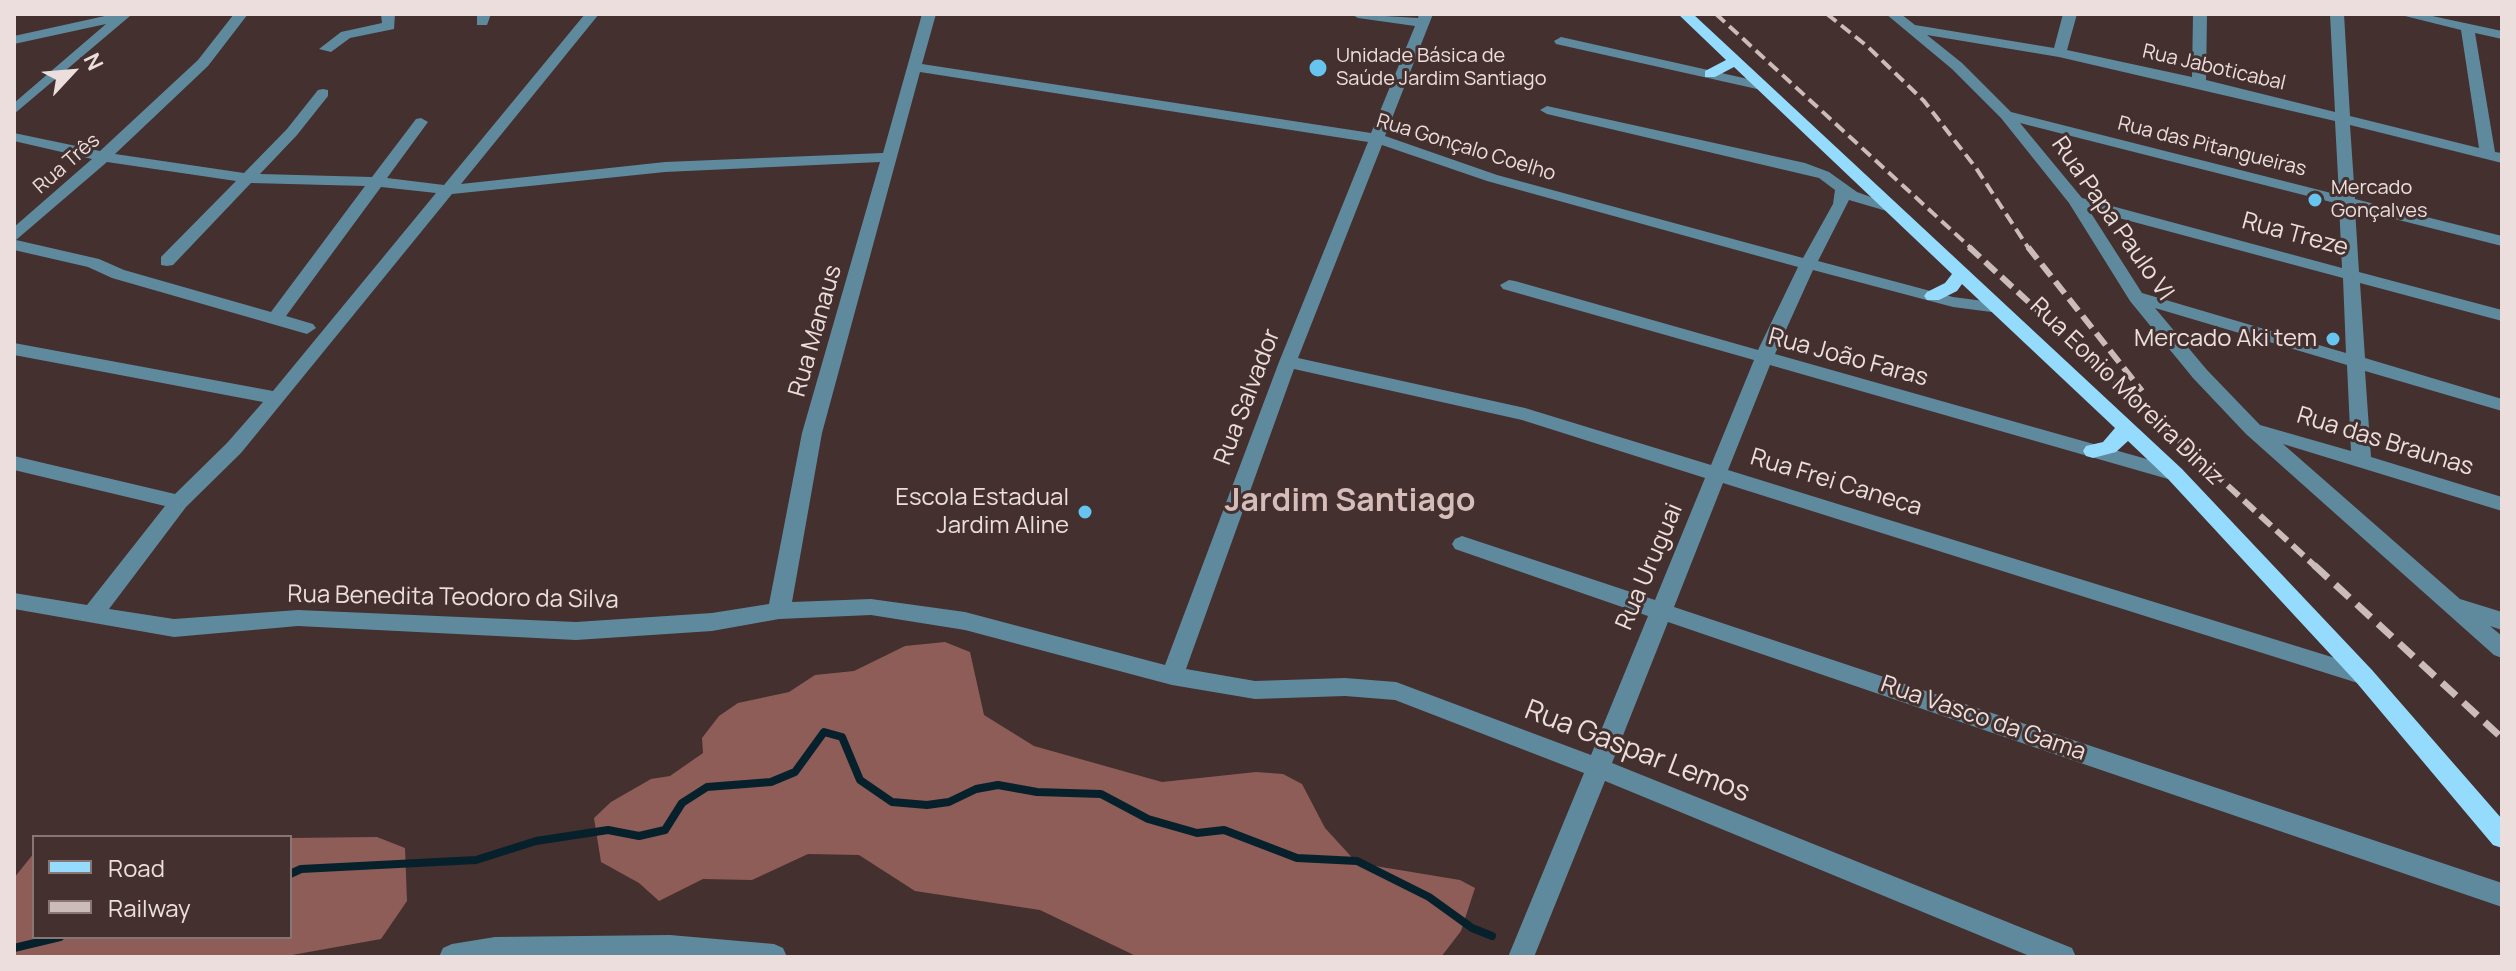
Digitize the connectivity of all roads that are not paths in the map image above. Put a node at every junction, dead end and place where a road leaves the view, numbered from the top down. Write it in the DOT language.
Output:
graph roads {
  1 [pos="241,14"];
  2 [pos="388,14"];
  3 [pos="592,14"];
  4 [pos="929,14"];
  5 [pos="1358,14"];
  6 [pos="1685,14"];
  7 [pos="1893,14"];
  8 [pos="1928,14"];
  9 [pos="2070,14"];
  10 [pos="2200,14"];
  11 [pos="2337,14"];
  12 [pos="2404,14"];
  13 [pos="2490,14"];
  14 [pos="126,15"];
  15 [pos="1424,18"];
  16 [pos="2467,28"];
  17 [pos="2502,28"];
  18 [pos="1918,30"];
  19 [pos="2502,35"];
  20 [pos="14,40"];
  21 [pos="1561,41"];
  22 [pos="326,49"];
  23 [pos="2059,53"];
  24 [pos="1734,62"];
  25 [pos="913,67"];
  26 [pos="1710,74"];
  27 [pos="2199,83"];
  28 [pos="1757,85"];
  29 [pos="323,93"];
  30 [pos="14,110"];
  31 [pos="1547,110"];
  32 [pos="2006,115"];
  33 [pos="2340,118"];
  34 [pos="421,122"];
  35 [pos="14,137"];
  36 [pos="1378,139"];
  37 [pos="106,157"];
  38 [pos="891,157"];
  39 [pos="2495,157"];
  40 [pos="1828,166"];
  41 [pos="246,178"];
  42 [pos="377,182"];
  43 [pos="450,190"];
  44 [pos="1846,197"];
  45 [pos="2076,201"];
  46 [pos="2347,201"];
  47 [pos="1890,207"];
  48 [pos="14,236"];
  49 [pos="2502,241"];
  50 [pos="14,245"];
  51 [pos="167,261"];
  52 [pos="1808,264"];
  53 [pos="1961,273"];
  54 [pos="2350,275"];
  55 [pos="1509,285"];
  56 [pos="1933,296"];
  57 [pos="2136,297"];
  58 [pos="1999,308"];
  59 [pos="2502,316"];
  60 [pos="275,319"];
  61 [pos="307,328"];
  62 [pos="14,349"];
  63 [pos="1763,360"];
  64 [pos="1288,362"];
  65 [pos="2357,364"];
  66 [pos="277,398"];
  67 [pos="2502,405"];
  68 [pos="2125,427"];
  69 [pos="2253,429"];
  70 [pos="2093,451"];
  71 [pos="2361,462"];
  72 [pos="14,463"];
  73 [pos="1719,474"];
  74 [pos="2175,474"];
  75 [pos="179,502"];
  76 [pos="2502,504"];
  77 [pos="1462,544"];
  78 [pos="14,601"];
  79 [pos="2450,603"];
  80 [pos="1659,609"];
  81 [pos="779,611"];
  82 [pos="91,616"];
  83 [pos="2502,621"];
  84 [pos="2502,649"];
  85 [pos="1172,676"];
  86 [pos="2364,676"];
  87 [pos="1598,768"];
  88 [pos="2502,837"];
  89 [pos="2502,895"];
  90 [pos="669,952"];
  91 [pos="452,957"];
  92 [pos="774,957"];
  93 [pos="1521,957"];
  94 [pos="2063,957"];
  1 -- 37 [label="street, Rua Três"];
  2 -- 22 [label="street"];
  3 -- 43 [label="street"];
  4 -- 25 [label="street, Rua Manaus"];
  5 -- 15 [label="street"];
  6 -- 24 [label="main road, Rua Eonio Moreira Diniz"];
  7 -- 18 [label="street, Rua Papa Paulo VI"];
  8 -- 18 [label="street"];
  9 -- 23 [label="street"];
  10 -- 27 [label="street"];
  11 -- 33 [label="street"];
  12 -- 16 [label="street"];
  13 -- 17 [label="street"];
  14 -- 20 [label="street"];
  14 -- 30 [label="street"];
  15 -- 36 [label="street, Rua Salvador"];
  16 -- 19 [label="street"];
  16 -- 39 [label="street"];
  18 -- 23 [label="street, Rua Jaboticabal"];
  18 -- 32 [label="street, Rua Papa Paulo VI"];
  21 -- 26 [label="street"];
  23 -- 27 [label="street, Rua Jaboticabal"];
  24 -- 26 [label="main road"];
  24 -- 28 [label="main road, Rua Eonio Moreira Diniz"];
  25 -- 36 [label="street, Rua Gonçalo Coelho"];
  25 -- 38 [label="street, Rua Manaus"];
  26 -- 28 [label="street"];
  27 -- 33 [label="street, Rua Jaboticabal"];
  28 -- 40 [label="main road, Rua Eonio Moreira Diniz"];
  29 -- 41 [label="street"];
  31 -- 40 [label="street"];
  32 -- 45 [label="street, Rua Papa Paulo VI"];
  32 -- 46 [label="street, Rua das Pitangueiras"];
  33 -- 39 [label="street, Rua Jaboticabal"];
  33 -- 46 [label="street"];
  34 -- 42 [label="street"];
  35 -- 37 [label="street"];
  36 -- 52 [label="street, Rua Gonçalo Coelho"];
  36 -- 64 [label="street, Rua Salvador"];
  37 -- 41 [label="street"];
  37 -- 48 [label="street, Rua Três"];
  38 -- 43 [label="street"];
  38 -- 81 [label="street, Rua Manaus"];
  40 -- 44 [label="street"];
  40 -- 47 [label="main road, Rua Eonio Moreira Diniz"];
  41 -- 42 [label="street"];
  41 -- 51 [label="street"];
  42 -- 43 [label="street"];
  42 -- 60 [label="street"];
  43 -- 66 [label="street"];
  44 -- 47 [label="street"];
  44 -- 52 [label="street, Rua Uruguai"];
  45 -- 54 [label="street, Rua Treze"];
  45 -- 57 [label="street, Rua Papa Paulo VI"];
  46 -- 49 [label="street, Rua das Pitangueiras"];
  46 -- 54 [label="street"];
  47 -- 53 [label="main road, Rua Eonio Moreira Diniz"];
  50 -- 60 [label="street"];
  52 -- 56 [label="street, Rua Gonçalo Coelho"];
  52 -- 63 [label="street, Rua Uruguai"];
  53 -- 56 [label="main road"];
  53 -- 58 [label="main road, Rua Eonio Moreira Diniz"];
  54 -- 59 [label="street, Rua Treze"];
  54 -- 65 [label="street"];
  55 -- 63 [label="street, Rua João Faras"];
  56 -- 58 [label="street, Rua Gonçalo Coelho"];
  57 -- 65 [label="street"];
  57 -- 69 [label="street, Rua Papa Paulo VI"];
  58 -- 68 [label="main road, Rua Eonio Moreira Diniz"];
  60 -- 61 [label="street"];
  62 -- 66 [label="street"];
  63 -- 70 [label="street, Rua João Faras"];
  63 -- 73 [label="street, Rua Uruguai"];
  64 -- 73 [label="street, Rua Frei Caneca"];
  64 -- 85 [label="street, Rua Salvador"];
  65 -- 67 [label="street"];
  65 -- 71 [label="street"];
  66 -- 75 [label="street"];
  68 -- 70 [label="main road"];
  68 -- 74 [label="main road, Rua Eonio Moreira Diniz"];
  69 -- 71 [label="street, Rua das Braunas"];
  69 -- 79 [label="street, Rua Papa Paulo VI"];
  70 -- 74 [label="street, Rua João Faras"];
  71 -- 76 [label="street, Rua das Braunas"];
  72 -- 75 [label="street"];
  73 -- 80 [label="street, Rua Uruguai"];
  73 -- 86 [label="street, Rua Frei Caneca"];
  74 -- 86 [label="main road, Rua Eonio Moreira Diniz"];
  75 -- 82 [label="street"];
  77 -- 80 [label="street, Rua Vasco da Gama"];
  78 -- 82 [label="street, Rua Benedita Teodoro da Silva"];
  79 -- 83 [label="street"];
  79 -- 84 [label="street, Rua Papa Paulo VI"];
  80 -- 87 [label="street, Rua Uruguai"];
  80 -- 89 [label="street, Rua Vasco da Gama"];
  81 -- 82 [label="street, Rua Benedita Teodoro da Silva"];
  81 -- 85 [label="street, Rua Benedita Teodoro da Silva"];
  85 -- 87 [label="street, Rua Gaspar Lemos"];
  86 -- 88 [label="main road, Rua Eonio Moreira Diniz"];
  87 -- 93 [label="street, Rua Uruguai"];
  87 -- 94 [label="street, Rua Gaspar Lemos"];
  90 -- 91 [label="street"];
  90 -- 92 [label="street"];
}
